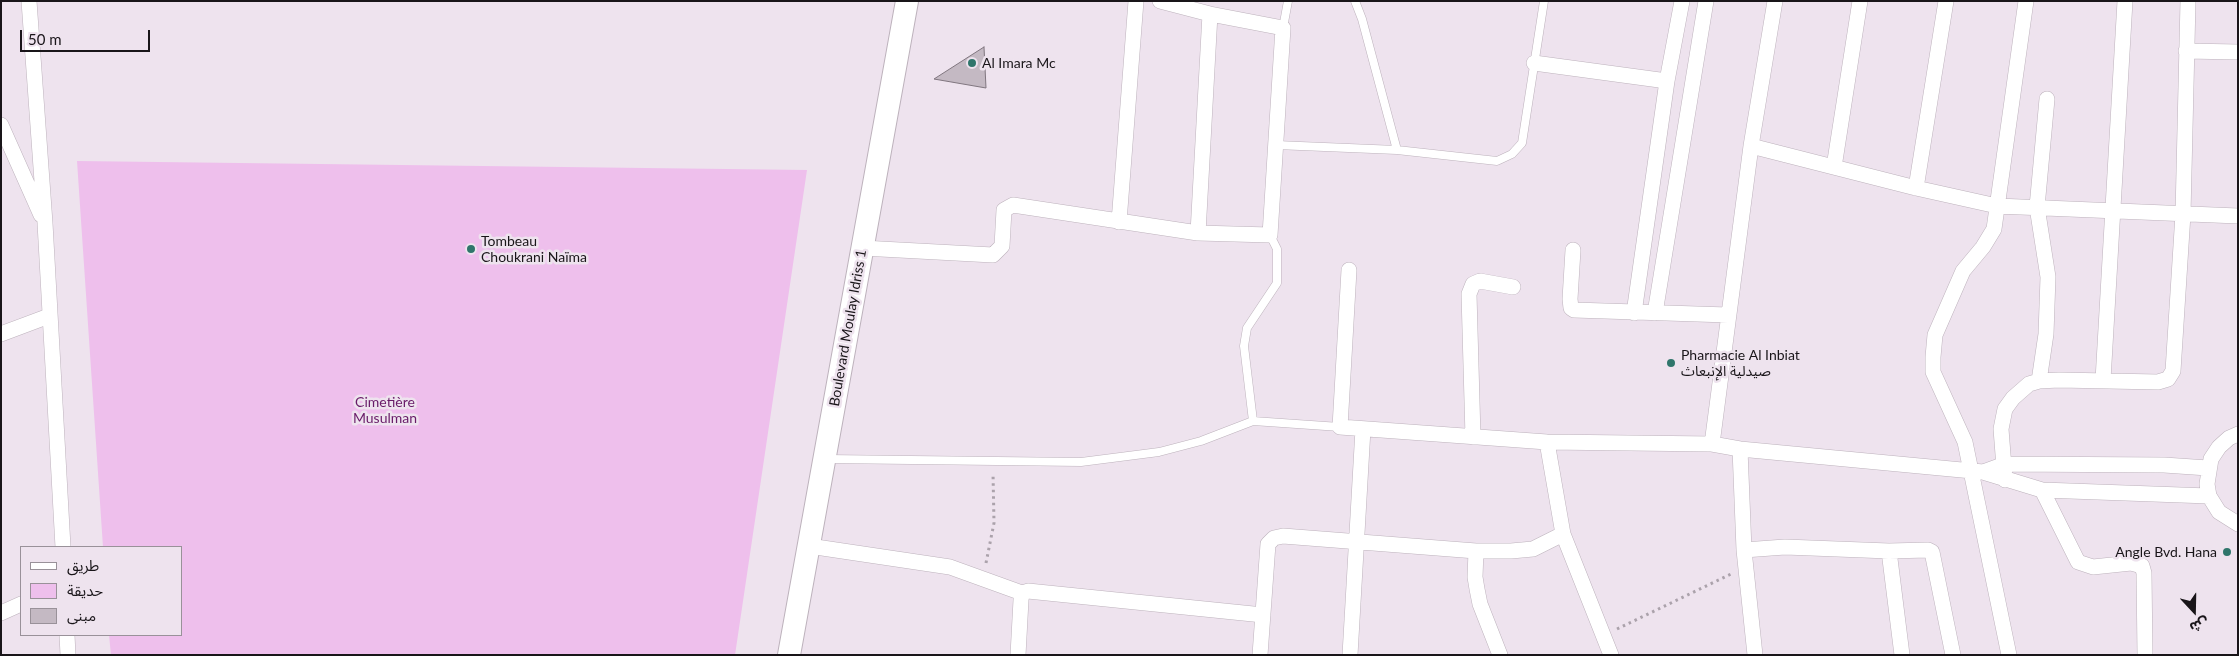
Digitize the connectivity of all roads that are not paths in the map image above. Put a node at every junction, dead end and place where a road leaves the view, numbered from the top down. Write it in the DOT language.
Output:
graph roads {
  1 [pos="29,1"];
  2 [pos="907,1"];
  3 [pos="1136,1"];
  4 [pos="1160,1"];
  5 [pos="1288,1"];
  6 [pos="1355,1"];
  7 [pos="1544,1"];
  8 [pos="1682,1"];
  9 [pos="1775,1"];
  10 [pos="1860,1"];
  11 [pos="1946,1"];
  12 [pos="2026,1"];
  13 [pos="2124,1"];
  14 [pos="2188,1"];
  15 [pos="1706,3"];
  16 [pos="1210,14"];
  17 [pos="1283,28"];
  18 [pos="2186,51"];
  19 [pos="2238,52"];
  20 [pos="1534,63"];
  21 [pos="1694,73"];
  22 [pos="1668,74"];
  23 [pos="2047,99"];
  24 [pos="1,125"];
  25 [pos="1276,145"];
  26 [pos="1752,146"];
  27 [pos="1397,150"];
  28 [pos="1834,167"];
  29 [pos="1654,177"];
  30 [pos="1676,181"];
  31 [pos="1916,188"];
  32 [pos="1997,206"];
  33 [pos="2037,207"];
  34 [pos="2114,211"];
  35 [pos="2183,214"];
  36 [pos="2238,216"];
  37 [pos="1119,222"];
  38 [pos="45,223"];
  39 [pos="1198,233"];
  40 [pos="1270,235"];
  41 [pos="862,248"];
  42 [pos="1573,250"];
  43 [pos="1349,270"];
  44 [pos="1513,287"];
  45 [pos="1634,313"];
  46 [pos="1655,313"];
  47 [pos="1728,315"];
  48 [pos="49,316"];
  49 [pos="1,334"];
  50 [pos="2103,380"];
  51 [pos="2039,381"];
  52 [pos="1253,421"];
  53 [pos="1340,427"];
  54 [pos="1363,429"];
  55 [pos="2238,434"];
  56 [pos="1473,436"];
  57 [pos="1547,442"];
  58 [pos="1712,444"];
  59 [pos="1740,449"];
  60 [pos="824,459"];
  61 [pos="2005,464"];
  62 [pos="2208,468"];
  63 [pos="1977,471"];
  64 [pos="2005,480"];
  65 [pos="2042,490"];
  66 [pos="2209,496"];
  67 [pos="2238,524"];
  68 [pos="1563,534"];
  69 [pos="1357,541"];
  70 [pos="63,546"];
  71 [pos="809,546"];
  72 [pos="1744,550"];
  73 [pos="1476,551"];
  74 [pos="1889,551"];
  75 [pos="1022,594"];
  76 [pos="20,604"];
  77 [pos="1,613"];
  78 [pos="1263,615"];
  79 [pos="67,636"];
  80 [pos="68,655"];
  81 [pos="789,655"];
  82 [pos="1018,655"];
  83 [pos="1260,655"];
  84 [pos="1350,655"];
  85 [pos="1500,655"];
  86 [pos="1611,655"];
  87 [pos="1755,655"];
  88 [pos="1902,655"];
  89 [pos="1953,655"];
  90 [pos="2009,655"];
  91 [pos="2145,655"];
  1 -- 38 [label="street"];
  2 -- 41 [label="main road, Boulevard Moulay Idriss 1"];
  3 -- 37 [label="street"];
  4 -- 16 [label="street"];
  5 -- 17 [label="lane"];
  6 -- 27 [label="lane"];
  7 -- 20 [label="lane"];
  8 -- 15 [label="street"];
  8 -- 22 [label="street"];
  9 -- 26 [label="street"];
  10 -- 28 [label="street"];
  11 -- 31 [label="street"];
  12 -- 32 [label="street"];
  13 -- 34 [label="street"];
  14 -- 18 [label="street"];
  15 -- 21 [label="street"];
  16 -- 17 [label="street"];
  16 -- 39 [label="street"];
  17 -- 25 [label="street"];
  18 -- 19 [label="street"];
  18 -- 35 [label="street"];
  20 -- 22 [label="street"];
  20 -- 27 [label="lane"];
  21 -- 22 [label="street"];
  21 -- 30 [label="street"];
  22 -- 29 [label="street"];
  23 -- 33 [label="street"];
  24 -- 38 [label="street"];
  25 -- 27 [label="lane"];
  25 -- 40 [label="street"];
  26 -- 28 [label="street"];
  26 -- 47 [label="street"];
  28 -- 31 [label="street"];
  29 -- 30 [label="street"];
  29 -- 45 [label="street"];
  30 -- 46 [label="street"];
  31 -- 32 [label="street"];
  32 -- 33 [label="street"];
  32 -- 63 [label="street"];
  33 -- 34 [label="street"];
  33 -- 51 [label="street"];
  34 -- 35 [label="street"];
  34 -- 50 [label="street"];
  35 -- 36 [label="street"];
  35 -- 50 [label="street"];
  37 -- 39 [label="street"];
  37 -- 41 [label="street"];
  38 -- 48 [label="street"];
  39 -- 40 [label="street"];
  40 -- 52 [label="lane"];
  41 -- 60 [label="main road, Boulevard Moulay Idriss 1"];
  42 -- 45 [label="street"];
  43 -- 53 [label="street"];
  44 -- 56 [label="street"];
  45 -- 46 [label="street"];
  46 -- 47 [label="street"];
  47 -- 58 [label="street"];
  48 -- 49 [label="street"];
  48 -- 70 [label="street"];
  50 -- 51 [label="street"];
  51 -- 61 [label="street"];
  52 -- 53 [label="lane"];
  52 -- 60 [label="lane"];
  53 -- 54 [label="street"];
  54 -- 56 [label="street"];
  54 -- 69 [label="street"];
  55 -- 62 [label="street"];
  56 -- 57 [label="street"];
  57 -- 58 [label="street"];
  57 -- 68 [label="street"];
  58 -- 59 [label="street"];
  59 -- 63 [label="street"];
  59 -- 72 [label="street"];
  60 -- 71 [label="main road, Boulevard Moulay Idriss 1"];
  61 -- 62 [label="street"];
  61 -- 63 [label="street"];
  61 -- 64 [label="street"];
  62 -- 66 [label="street"];
  63 -- 64 [label="street"];
  63 -- 90 [label="street"];
  64 -- 65 [label="street"];
  65 -- 66 [label="street"];
  65 -- 91 [label="street"];
  66 -- 67 [label="street"];
  68 -- 73 [label="street"];
  68 -- 86 [label="street"];
  69 -- 73 [label="street"];
  69 -- 78 [label="street"];
  69 -- 84 [label="street"];
  71 -- 75 [label="street"];
  71 -- 81 [label="main road, Boulevard Moulay Idriss 1"];
  72 -- 74 [label="street"];
  72 -- 87 [label="street"];
  73 -- 85 [label="street"];
  74 -- 88 [label="street"];
  74 -- 89 [label="street"];
  75 -- 78 [label="street"];
  75 -- 82 [label="street"];
  76 -- 77 [label="street"];
  78 -- 83 [label="street"];
  79 -- 80 [label="street"];
}
